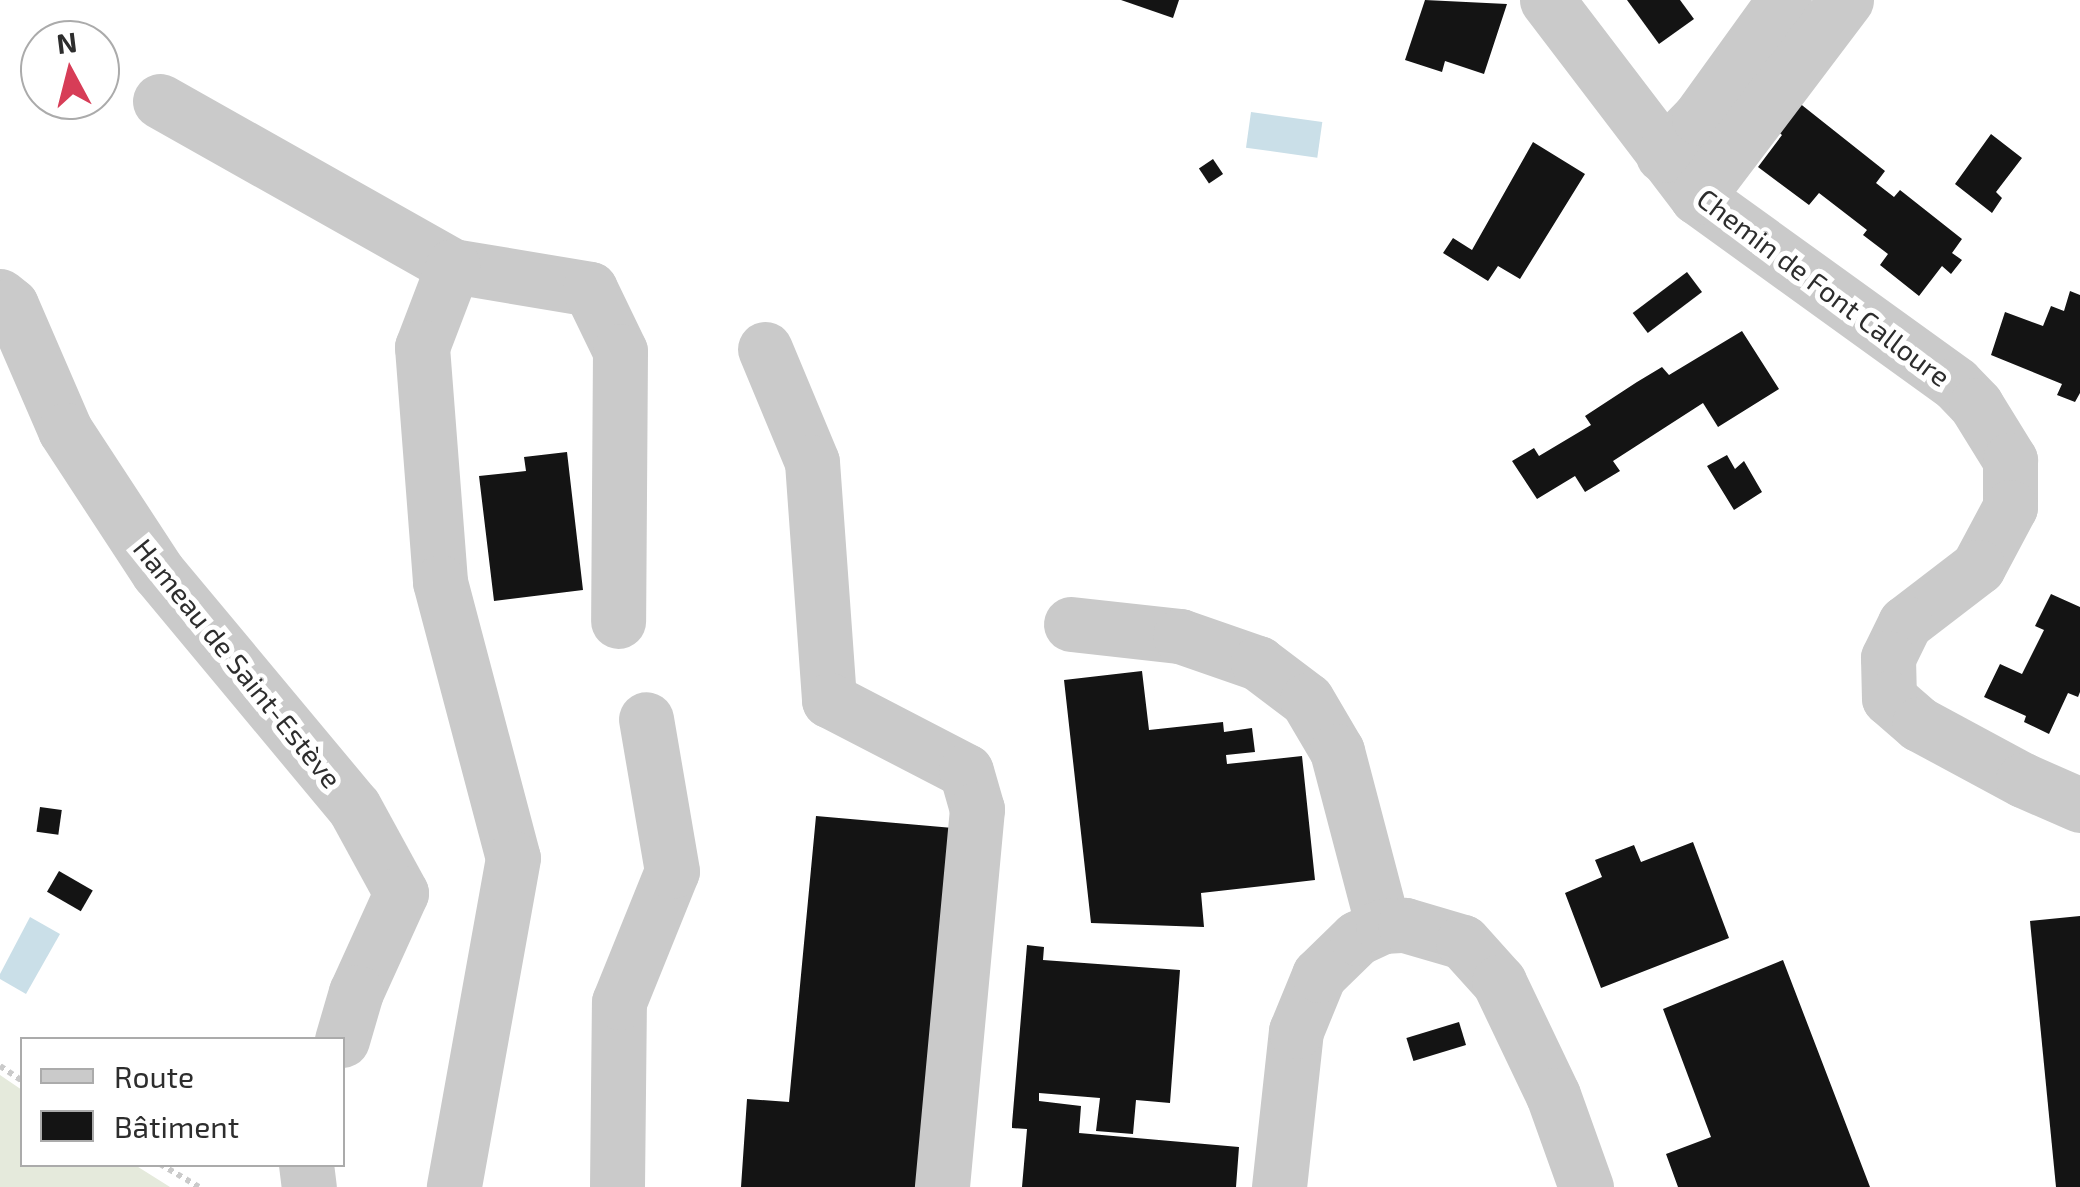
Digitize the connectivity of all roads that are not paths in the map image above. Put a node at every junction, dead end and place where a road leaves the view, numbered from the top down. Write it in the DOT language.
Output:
graph roads {
  1 [pos="1547,0"];
  2 [pos="1784,0"];
  3 [pos="1846,0"];
  4 [pos="160,102"];
  5 [pos="1663,154"];
  6 [pos="1698,197"];
  7 [pos="454,266"];
  8 [pos="0,296"];
  9 [pos="765,349"];
  10 [pos="618,620"];
  11 [pos="1071,624"];
  12 [pos="646,719"];
  13 [pos="2080,805"];
  14 [pos="1382,926"];
  15 [pos="343,1037"];
  16 [pos="454,1187"];
  17 [pos="617,1187"];
  18 [pos="942,1187"];
  19 [pos="1279,1187"];
  20 [pos="1586,1187"];
  1 -- 5 [label="street, Chemin de Font Calloure"];
  2 -- 5 [label="street"];
  3 -- 6 [label="street"];
  4 -- 7 [label="street"];
  5 -- 6 [label="street, Chemin de Font Calloure"];
  6 -- 13 [label="street, Chemin de Font Calloure"];
  7 -- 10 [label="street"];
  7 -- 16 [label="street"];
  8 -- 15 [label="street, Hameau de Saint-Estève"];
  9 -- 18 [label="street"];
  11 -- 14 [label="street"];
  12 -- 17 [label="street"];
  14 -- 19 [label="street"];
  14 -- 20 [label="street"];
}
